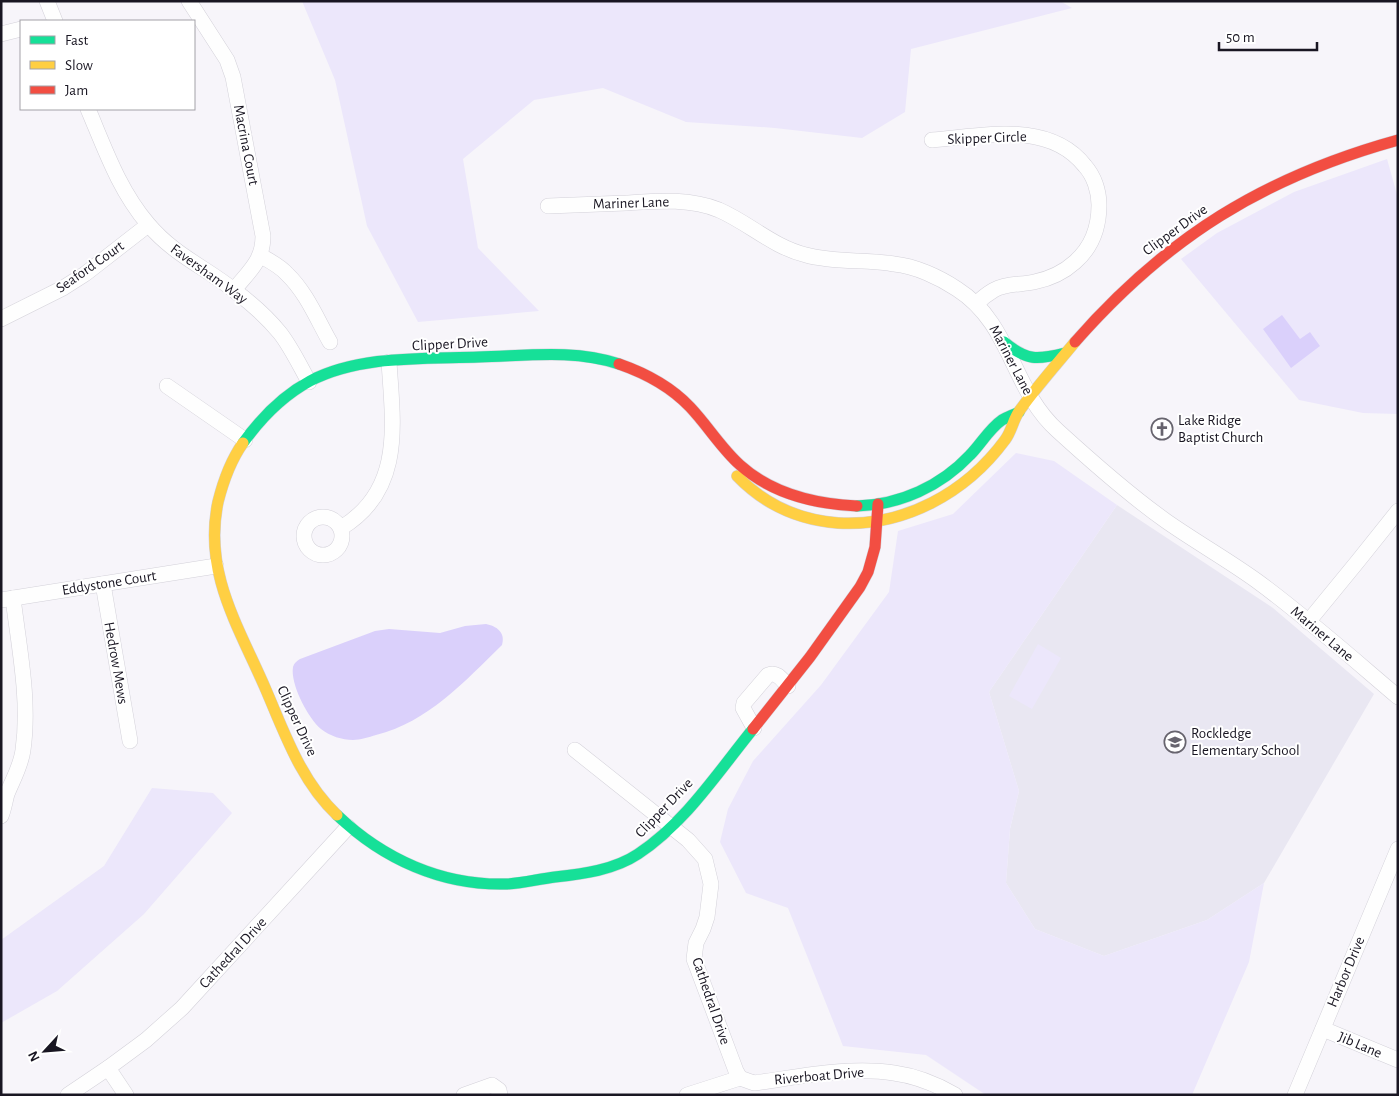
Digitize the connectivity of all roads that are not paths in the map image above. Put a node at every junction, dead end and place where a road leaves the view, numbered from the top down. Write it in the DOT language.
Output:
graph roads {
  1 [pos="47,1"];
  2 [pos="189,1"];
  3 [pos="53,20"];
  4 [pos="20,29"];
  5 [pos="1,34"];
  6 [pos="88,110"];
  7 [pos="932,140"];
  8 [pos="1397,145"];
  9 [pos="548,206"];
  10 [pos="148,225"];
  11 [pos="261,256"];
  12 [pos="234,290"];
  13 [pos="976,304"];
  14 [pos="1,319"];
  15 [pos="330,342"];
  16 [pos="1004,342"];
  17 [pos="1065,353"];
  18 [pos="389,362"];
  19 [pos="309,382"];
  20 [pos="167,386"];
  21 [pos="1030,398"];
  22 [pos="1018,412"];
  23 [pos="245,440"];
  24 [pos="723,449"];
  25 [pos="878,504"];
  26 [pos="1398,511"];
  27 [pos="879,521"];
  28 [pos="341,528"];
  29 [pos="216,566"];
  30 [pos="103,584"];
  31 [pos="7,599"];
  32 [pos="1308,622"];
  33 [pos="788,686"];
  34 [pos="1398,698"];
  35 [pos="754,728"];
  36 [pos="130,742"];
  37 [pos="575,750"];
  38 [pos="8,778"];
  39 [pos="1,816"];
  40 [pos="348,827"];
  41 [pos="670,827"];
  42 [pos="1398,849"];
  43 [pos="1323,1029"];
  44 [pos="1398,1060"];
  45 [pos="108,1068"];
  46 [pos="740,1078"];
  47 [pos="68,1095"];
  48 [pos="126,1095"];
  49 [pos="464,1095"];
  50 [pos="500,1095"];
  51 [pos="687,1095"];
  52 [pos="955,1095"];
  53 [pos="1295,1095"];
  1 -- 3 [label="street"];
  2 -- 11 [label="street, Macrina Court"];
  4 -- 5 [label="street"];
  6 -- 10 [label="street, Faversham Way"];
  7 -- 13 [label="street, Skipper Circle"];
  8 -- 17 [label="street, Clipper Drive"];
  9 -- 13 [label="street, Mariner Lane"];
  10 -- 12 [label="street, Faversham Way"];
  10 -- 14 [label="street, Seaford Court"];
  11 -- 12 [label="street"];
  11 -- 15 [label="street"];
  12 -- 19 [label="street, Faversham Way"];
  13 -- 16 [label="street, Mariner Lane"];
  16 -- 17 [label="street"];
  16 -- 21 [label="street, Mariner Lane"];
  17 -- 21 [label="street, Clipper Drive"];
  18 -- 19 [label="street, Clipper Drive"];
  18 -- 24 [label="street, Clipper Drive"];
  18 -- 28 [label="street"];
  19 -- 23 [label="street, Clipper Drive"];
  20 -- 23 [label="street"];
  21 -- 22 [label="street, Clipper Drive"];
  21 -- 32 [label="street, Mariner Lane"];
  22 -- 25 [label="street, Clipper Drive"];
  22 -- 27 [label="street, Clipper Drive"];
  23 -- 29 [label="street, Clipper Drive"];
  24 -- 25 [label="street, Clipper Drive"];
  24 -- 27 [label="street, Clipper Drive"];
  25 -- 27 [label="street, Clipper Drive"];
  26 -- 32 [label="street"];
  27 -- 33 [label="street, Clipper Drive"];
  29 -- 30 [label="street, Eddystone Court"];
  29 -- 40 [label="street, Clipper Drive"];
  30 -- 31 [label="street, Eddystone Court"];
  30 -- 36 [label="street, Hedrow Mews"];
  31 -- 38 [label="street"];
  32 -- 34 [label="street, Mariner Lane"];
  33 -- 35 [label="street, Clipper Drive"];
  33 -- 35 [label="street"];
  35 -- 41 [label="street, Clipper Drive"];
  37 -- 41 [label="street, Cathedral Drive"];
  38 -- 39 [label="street"];
  40 -- 41 [label="street, Clipper Drive"];
  40 -- 45 [label="street, Cathedral Drive"];
  41 -- 46 [label="street, Cathedral Drive"];
  42 -- 43 [label="street, Harbor Drive"];
  43 -- 44 [label="street, Jib Lane"];
  43 -- 53 [label="street, Harbor Drive"];
  45 -- 47 [label="street, Cathedral Drive"];
  45 -- 48 [label="street"];
  46 -- 51 [label="street"];
  46 -- 52 [label="street, Riverboat Drive"];
  49 -- 50 [label="street"];
}
